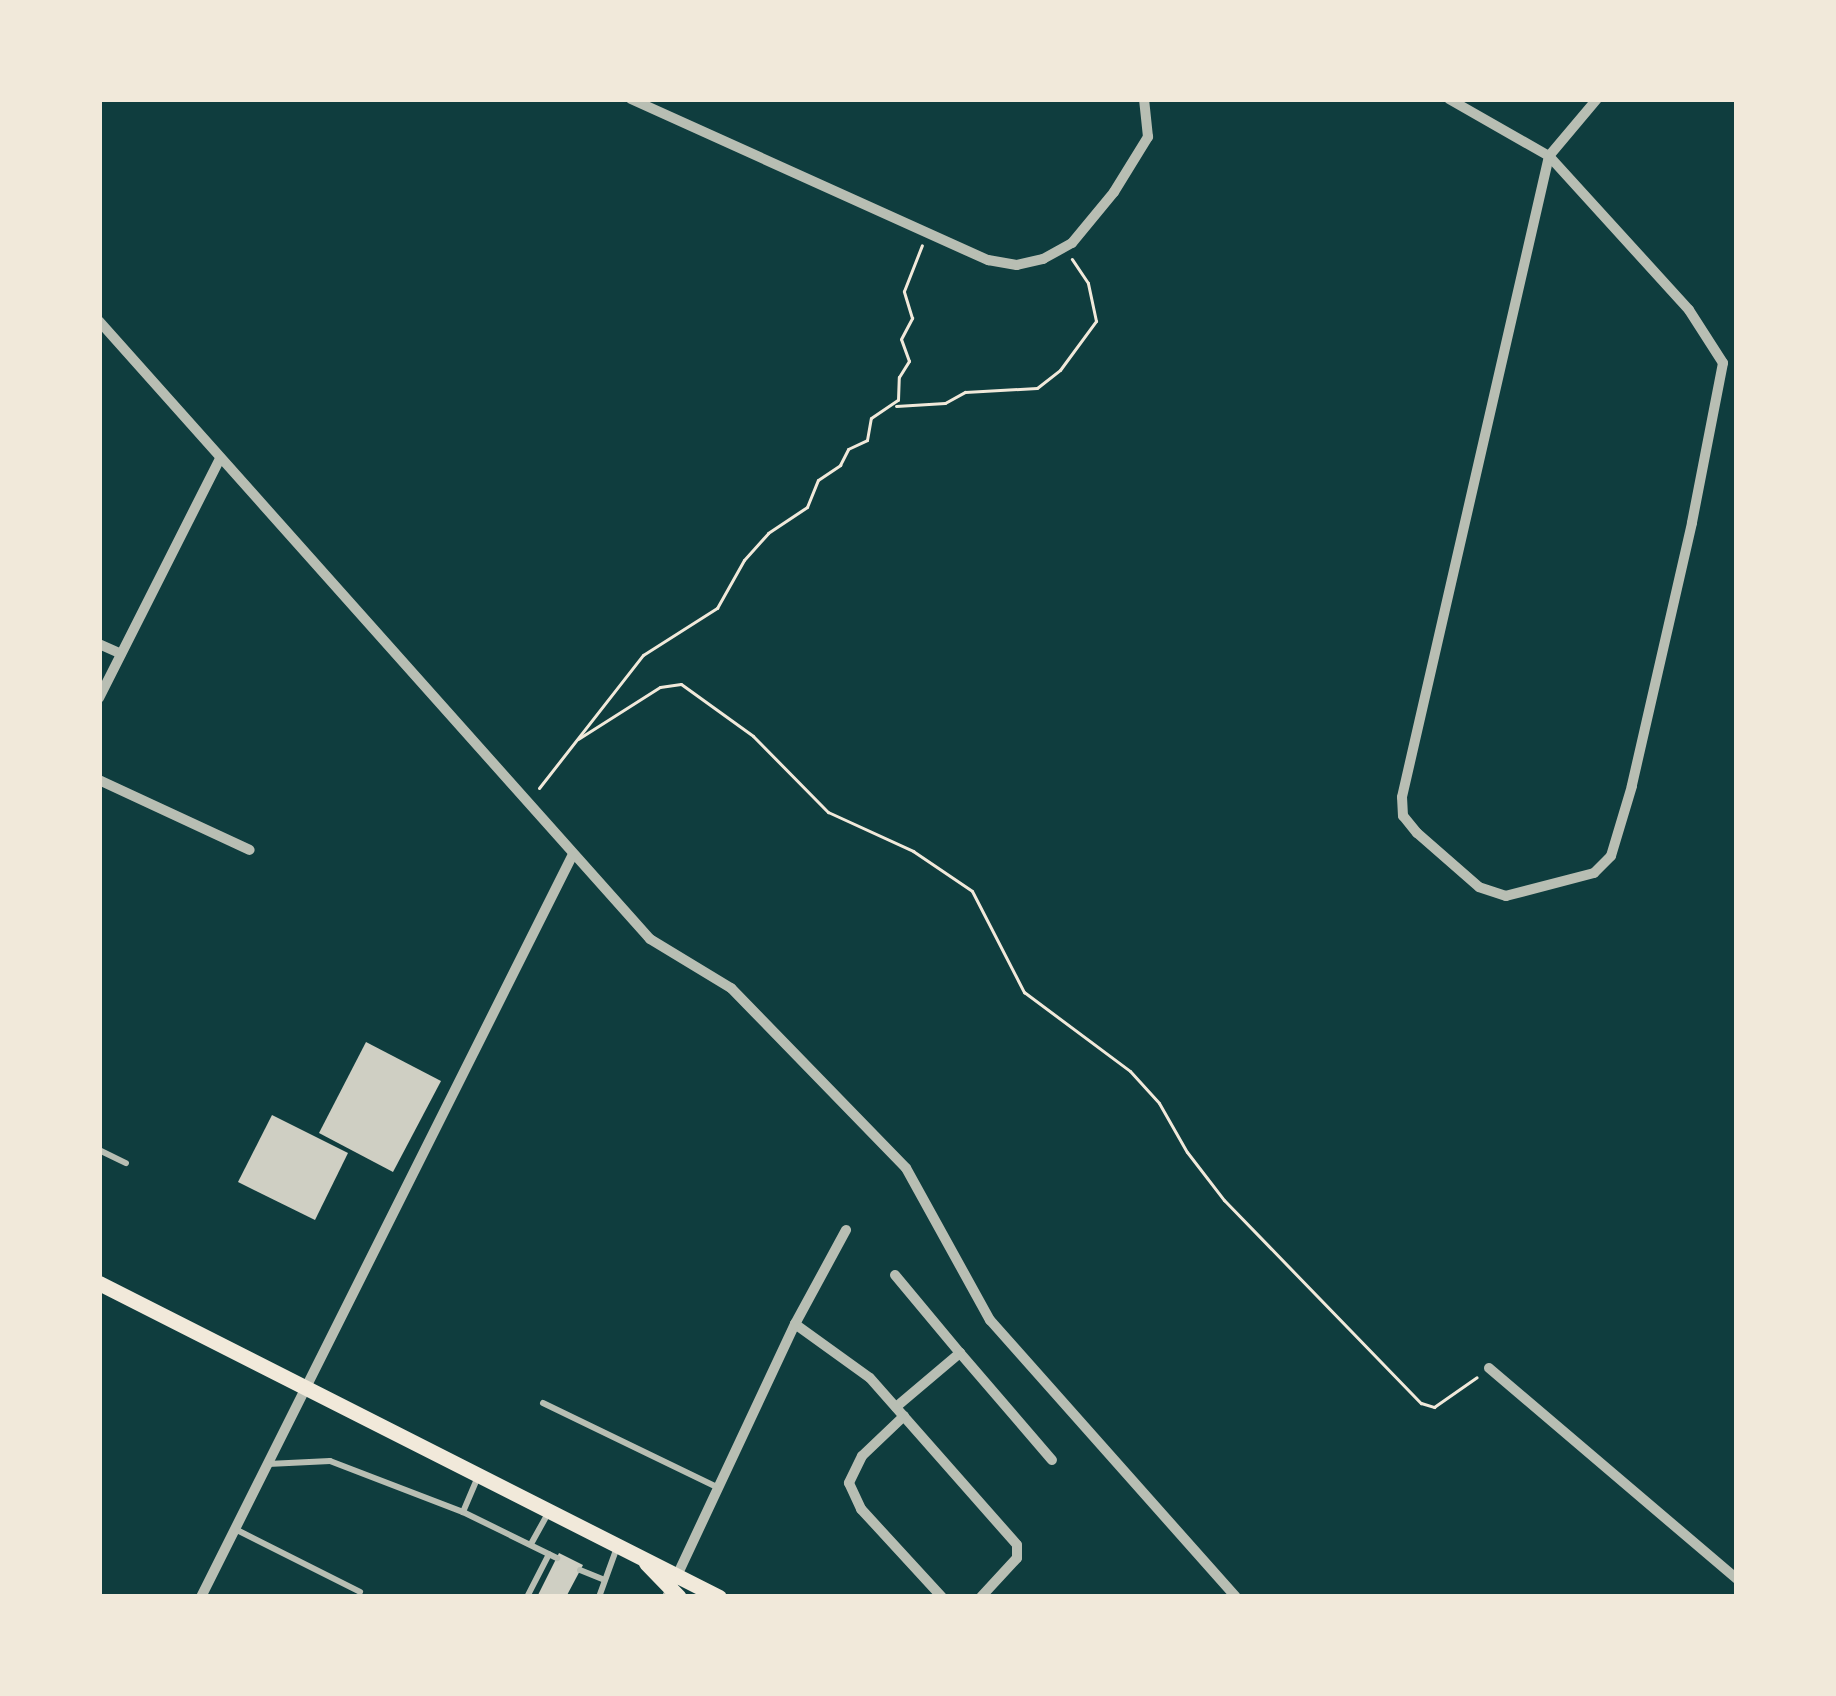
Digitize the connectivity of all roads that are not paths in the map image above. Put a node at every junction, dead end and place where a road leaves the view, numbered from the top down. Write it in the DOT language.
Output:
graph roads {
  1 [pos="631,99"];
  2 [pos="1144,99"];
  3 [pos="1449,99"];
  4 [pos="1597,99"];
  5 [pos="1549,156"];
  6 [pos="99,321"];
  7 [pos="220,458"];
  8 [pos="99,644"];
  9 [pos="121,655"];
  10 [pos="99,698"];
  11 [pos="99,780"];
  12 [pos="250,850"];
  13 [pos="573,854"];
  14 [pos="99,1150"];
  15 [pos="127,1163"];
  16 [pos="846,1230"];
  17 [pos="895,1275"];
  18 [pos="99,1283"];
  19 [pos="795,1324"];
  20 [pos="960,1353"];
  21 [pos="1489,1368"];
  22 [pos="306,1388"];
  23 [pos="543,1403"];
  24 [pos="900,1412"];
  25 [pos="1052,1460"];
  26 [pos="268,1464"];
  27 [pos="478,1477"];
  28 [pos="720,1489"];
  29 [pos="463,1512"];
  30 [pos="548,1512"];
  31 [pos="235,1529"];
  32 [pos="531,1544"];
  33 [pos="618,1547"];
  34 [pos="644,1561"];
  35 [pos="580,1570"];
  36 [pos="680,1575"];
  37 [pos="602,1579"];
  38 [pos="1737,1579"];
  39 [pos="360,1592"];
  40 [pos="672,1595"];
  41 [pos="201,1597"];
  42 [pos="526,1597"];
  43 [pos="599,1597"];
  44 [pos="718,1597"];
  45 [pos="942,1597"];
  46 [pos="981,1597"];
  47 [pos="1236,1597"];
  1 -- 2 [label="street"];
  3 -- 5 [label="street"];
  4 -- 5 [label="street"];
  5 -- 5 [label="street"];
  6 -- 7 [label="street"];
  7 -- 9 [label="street"];
  7 -- 13 [label="street"];
  8 -- 9 [label="street"];
  9 -- 10 [label="street"];
  11 -- 12 [label="street"];
  13 -- 22 [label="street"];
  13 -- 47 [label="street"];
  14 -- 15 [label="lane"];
  16 -- 19 [label="street"];
  17 -- 20 [label="street"];
  18 -- 22 [label="main road"];
  19 -- 24 [label="street"];
  19 -- 28 [label="street"];
  20 -- 24 [label="street"];
  20 -- 25 [label="street"];
  21 -- 38 [label="street"];
  22 -- 26 [label="street"];
  22 -- 27 [label="main road"];
  23 -- 28 [label="lane"];
  24 -- 45 [label="street"];
  24 -- 46 [label="street"];
  26 -- 29 [label="lane"];
  26 -- 31 [label="street"];
  27 -- 29 [label="lane"];
  27 -- 30 [label="main road"];
  28 -- 36 [label="street"];
  29 -- 32 [label="lane"];
  30 -- 32 [label="lane"];
  30 -- 33 [label="main road"];
  31 -- 39 [label="lane"];
  31 -- 41 [label="street"];
  32 -- 42 [label="lane"];
  33 -- 34 [label="main road"];
  33 -- 37 [label="lane"];
  34 -- 36 [label="main road"];
  34 -- 40 [label="main road"];
  35 -- 37 [label="lane"];
  36 -- 40 [label="street"];
  36 -- 44 [label="main road"];
  37 -- 43 [label="lane"];
}
